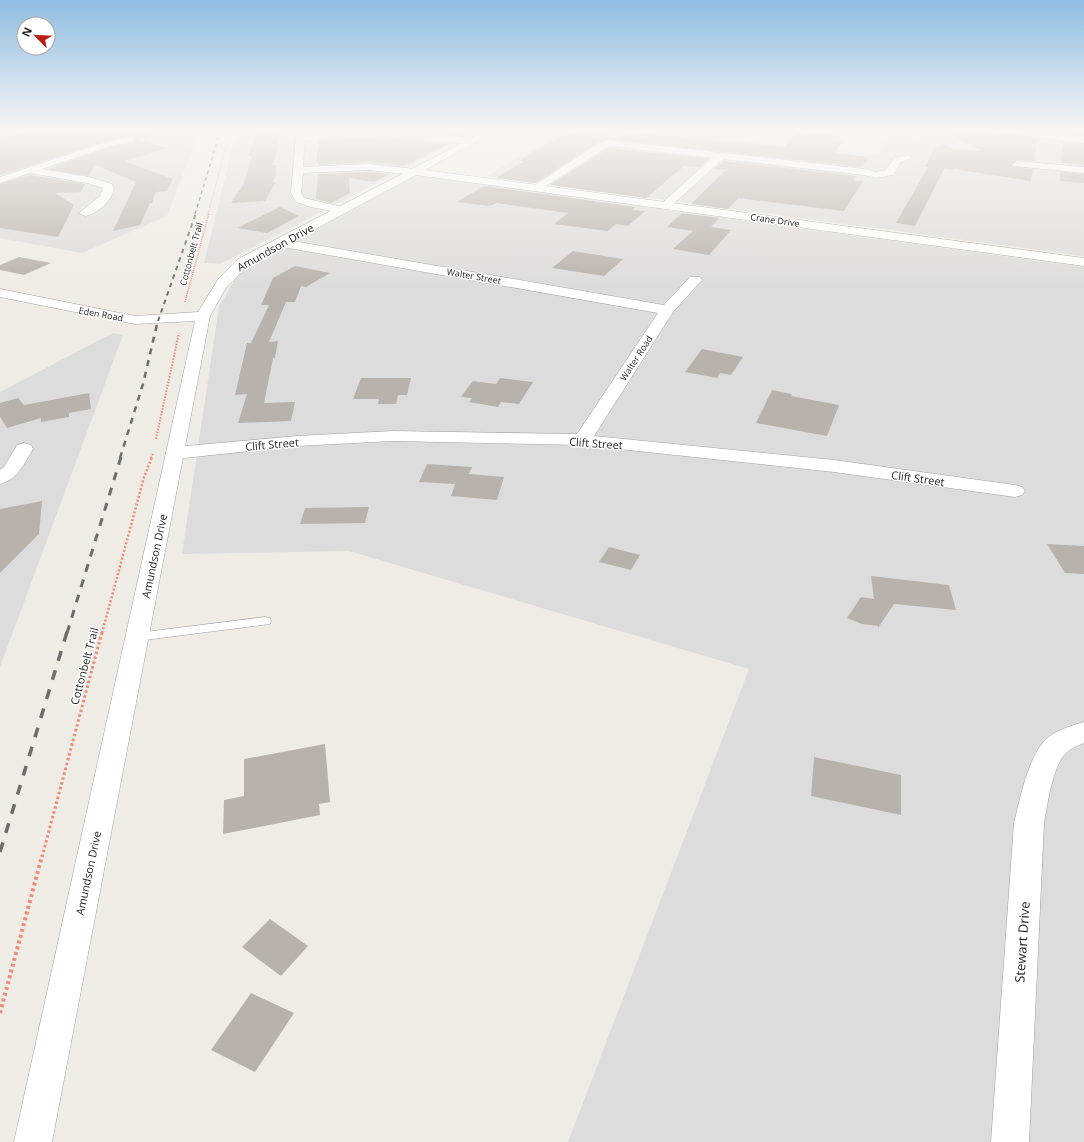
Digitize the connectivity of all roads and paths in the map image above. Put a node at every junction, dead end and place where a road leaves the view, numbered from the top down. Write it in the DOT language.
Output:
graph roads {
  1 [pos="96,182"];
  2 [pos="217,182"];
  3 [pos="297,182"];
  4 [pos="395,182"];
  5 [pos="499,182"];
  6 [pos="544,182"];
  7 [pos="691,182"];
  8 [pos="537,187"];
  9 [pos="666,205"];
  10 [pos="343,210"];
  11 [pos="85,213"];
  12 [pos="281,243"];
  13 [pos="1084,262"];
  14 [pos="695,280"];
  15 [pos="0,293"];
  16 [pos="184,307"];
  17 [pos="667,310"];
  18 [pos="203,316"];
  19 [pos="179,330"];
  20 [pos="582,440"];
  21 [pos="156,441"];
  22 [pos="24,448"];
  23 [pos="154,448"];
  24 [pos="175,453"];
  25 [pos="0,478"];
  26 [pos="1015,491"];
  27 [pos="265,621"];
  28 [pos="137,637"];
  29 [pos="1070,739"];
  30 [pos="0,1013"];
  31 [pos="33,1142"];
  32 [pos="1010,1142"];
  1 -- 11 [label="street"];
  2 -- 16 [label="path, Cottonbelt Trail"];
  3 -- 10 [label="street"];
  4 -- 10 [label="street, Amundson Drive"];
  5 -- 8 [label="street, Crane Drive"];
  6 -- 8 [label="street"];
  7 -- 9 [label="street"];
  8 -- 9 [label="street, Crane Drive"];
  9 -- 13 [label="street, Crane Drive"];
  10 -- 12 [label="street, Amundson Drive"];
  12 -- 17 [label="street, Walter Street"];
  12 -- 18 [label="street, Amundson Drive"];
  14 -- 17 [label="street, Walter Road"];
  15 -- 18 [label="street, Eden Road"];
  17 -- 20 [label="street, Walter Road"];
  18 -- 24 [label="street, Amundson Drive"];
  19 -- 21 [label="path"];
  20 -- 24 [label="street, Clift Street"];
  20 -- 26 [label="street, Clift Street"];
  22 -- 25 [label="street"];
  23 -- 30 [label="path, Cottonbelt Trail"];
  24 -- 28 [label="street, Amundson Drive"];
  27 -- 28 [label="lane"];
  28 -- 31 [label="street, Amundson Drive"];
  29 -- 32 [label="street, Stewart Drive"];
}
